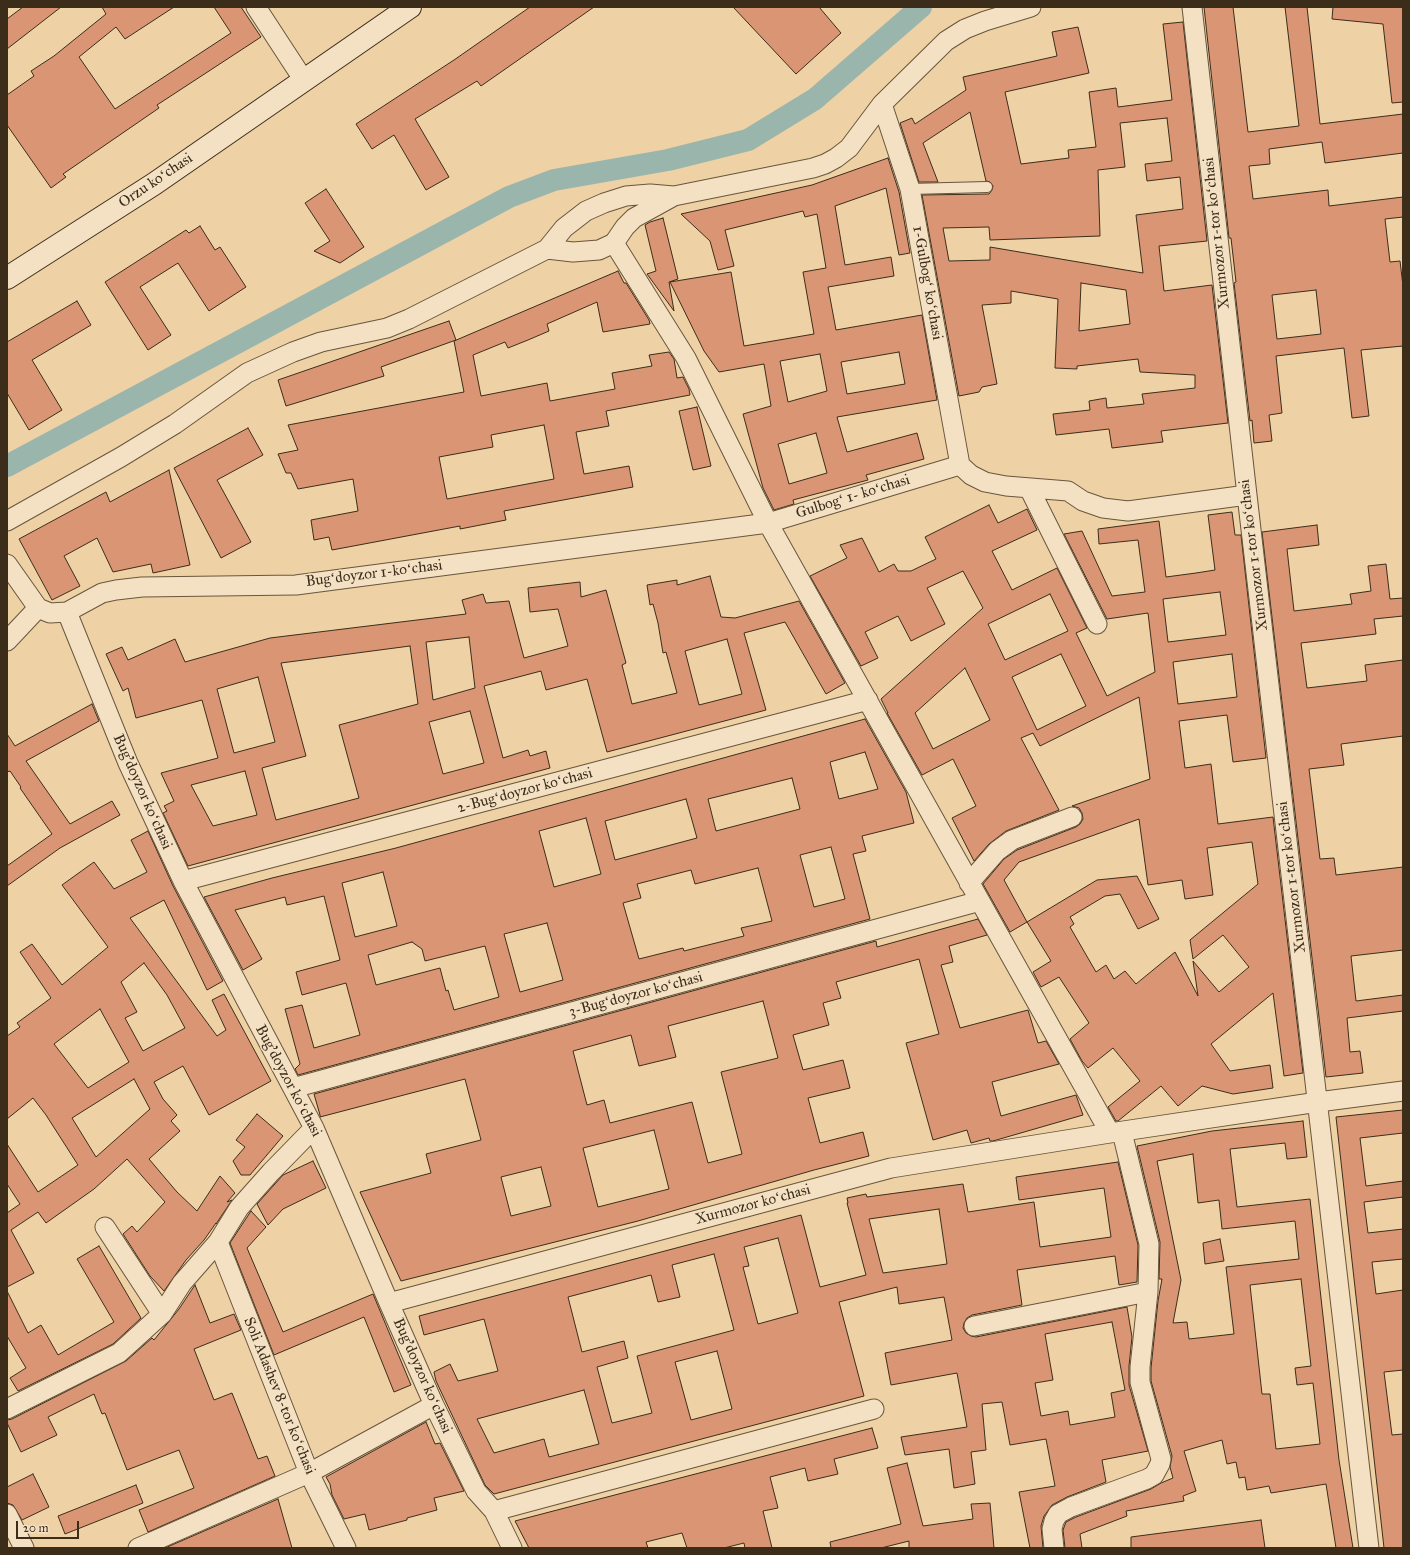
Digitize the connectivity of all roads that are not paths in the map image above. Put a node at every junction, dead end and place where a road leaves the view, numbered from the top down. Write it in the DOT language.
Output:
graph roads {
  1 [pos="256,7"];
  2 [pos="1031,7"];
  3 [pos="1192,7"];
  4 [pos="398,11"];
  5 [pos="303,79"];
  6 [pos="882,104"];
  7 [pos="986,187"];
  8 [pos="910,189"];
  9 [pos="674,196"];
  10 [pos="614,243"];
  11 [pos="547,249"];
  12 [pos="7,278"];
  13 [pos="960,465"];
  14 [pos="1029,488"];
  15 [pos="1247,495"];
  16 [pos="7,521"];
  17 [pos="768,523"];
  18 [pos="7,564"];
  19 [pos="38,608"];
  20 [pos="67,612"];
  21 [pos="1097,624"];
  22 [pos="7,641"];
  23 [pos="868,700"];
  24 [pos="1072,817"];
  25 [pos="182,881"];
  26 [pos="969,883"];
  27 [pos="980,901"];
  28 [pos="293,1088"];
  29 [pos="1403,1092"];
  30 [pos="1318,1102"];
  31 [pos="314,1128"];
  32 [pos="1116,1133"];
  33 [pos="105,1227"];
  34 [pos="218,1242"];
  35 [pos="1148,1292"];
  36 [pos="389,1304"];
  37 [pos="162,1314"];
  38 [pos="974,1326"];
  39 [pos="434,1405"];
  40 [pos="7,1409"];
  41 [pos="874,1409"];
  42 [pos="309,1473"];
  43 [pos="494,1512"];
  44 [pos="7,1514"];
  45 [pos="24,1548"];
  46 [pos="138,1548"];
  47 [pos="346,1548"];
  48 [pos="512,1548"];
  49 [pos="1054,1548"];
  50 [pos="1369,1548"];
  1 -- 5 [label="street"];
  2 -- 6 [label="street"];
  3 -- 15 [label="street, Xurmozor 1-tor koʻchasi"];
  4 -- 5 [label="street, Orzu koʻchasi"];
  5 -- 12 [label="street, Orzu koʻchasi"];
  6 -- 8 [label="street, 1-Gulbogʻ koʻchasi"];
  6 -- 9 [label="street"];
  7 -- 8 [label="lane"];
  8 -- 13 [label="street, 1-Gulbogʻ koʻchasi"];
  9 -- 10 [label="street"];
  9 -- 11 [label="street"];
  10 -- 11 [label="street"];
  10 -- 17 [label="street"];
  11 -- 16 [label="street"];
  13 -- 14 [label="street"];
  13 -- 17 [label="street, Gulbogʻ 1- koʻchasi"];
  14 -- 15 [label="street"];
  14 -- 21 [label="street"];
  15 -- 30 [label="street, Xurmozor 1-tor koʻchasi"];
  17 -- 20 [label="street, Bugʻdoyzor 1-koʻchasi"];
  17 -- 23 [label="street"];
  18 -- 19 [label="street"];
  19 -- 20 [label="street, Bugʻdoyzor 1-koʻchasi"];
  19 -- 22 [label="street"];
  20 -- 25 [label="street, Bug'doyzor koʻchasi"];
  23 -- 25 [label="street, 2-Bugʻdoyzor koʻchasi"];
  23 -- 26 [label="street"];
  24 -- 26 [label="street"];
  25 -- 28 [label="street, Bug'doyzor koʻchasi"];
  26 -- 27 [label="street"];
  27 -- 28 [label="street, 3-Bugʻdoyzor koʻchasi"];
  27 -- 32 [label="street"];
  28 -- 31 [label="street, Bug'doyzor koʻchasi"];
  29 -- 30 [label="street, Xurmozor koʻchasi"];
  30 -- 32 [label="street, Xurmozor koʻchasi"];
  30 -- 50 [label="street, Xurmozor 1-tor koʻchasi"];
  31 -- 34 [label="street"];
  31 -- 36 [label="street, Bug'doyzor koʻchasi"];
  32 -- 35 [label="street"];
  32 -- 36 [label="street, Xurmozor koʻchasi"];
  33 -- 37 [label="street"];
  34 -- 37 [label="street"];
  34 -- 42 [label="street, Soli Adashev 8-tor koʻchasi"];
  35 -- 38 [label="street"];
  35 -- 49 [label="street"];
  36 -- 39 [label="street, Bug'doyzor koʻchasi"];
  37 -- 40 [label="street"];
  39 -- 42 [label="street"];
  39 -- 43 [label="street, Bug'doyzor koʻchasi"];
  41 -- 43 [label="street"];
  42 -- 46 [label="street"];
  42 -- 47 [label="street, Soli Adashev 8-tor koʻchasi"];
  43 -- 48 [label="street, Bug'doyzor koʻchasi"];
  44 -- 45 [label="street"];
}
